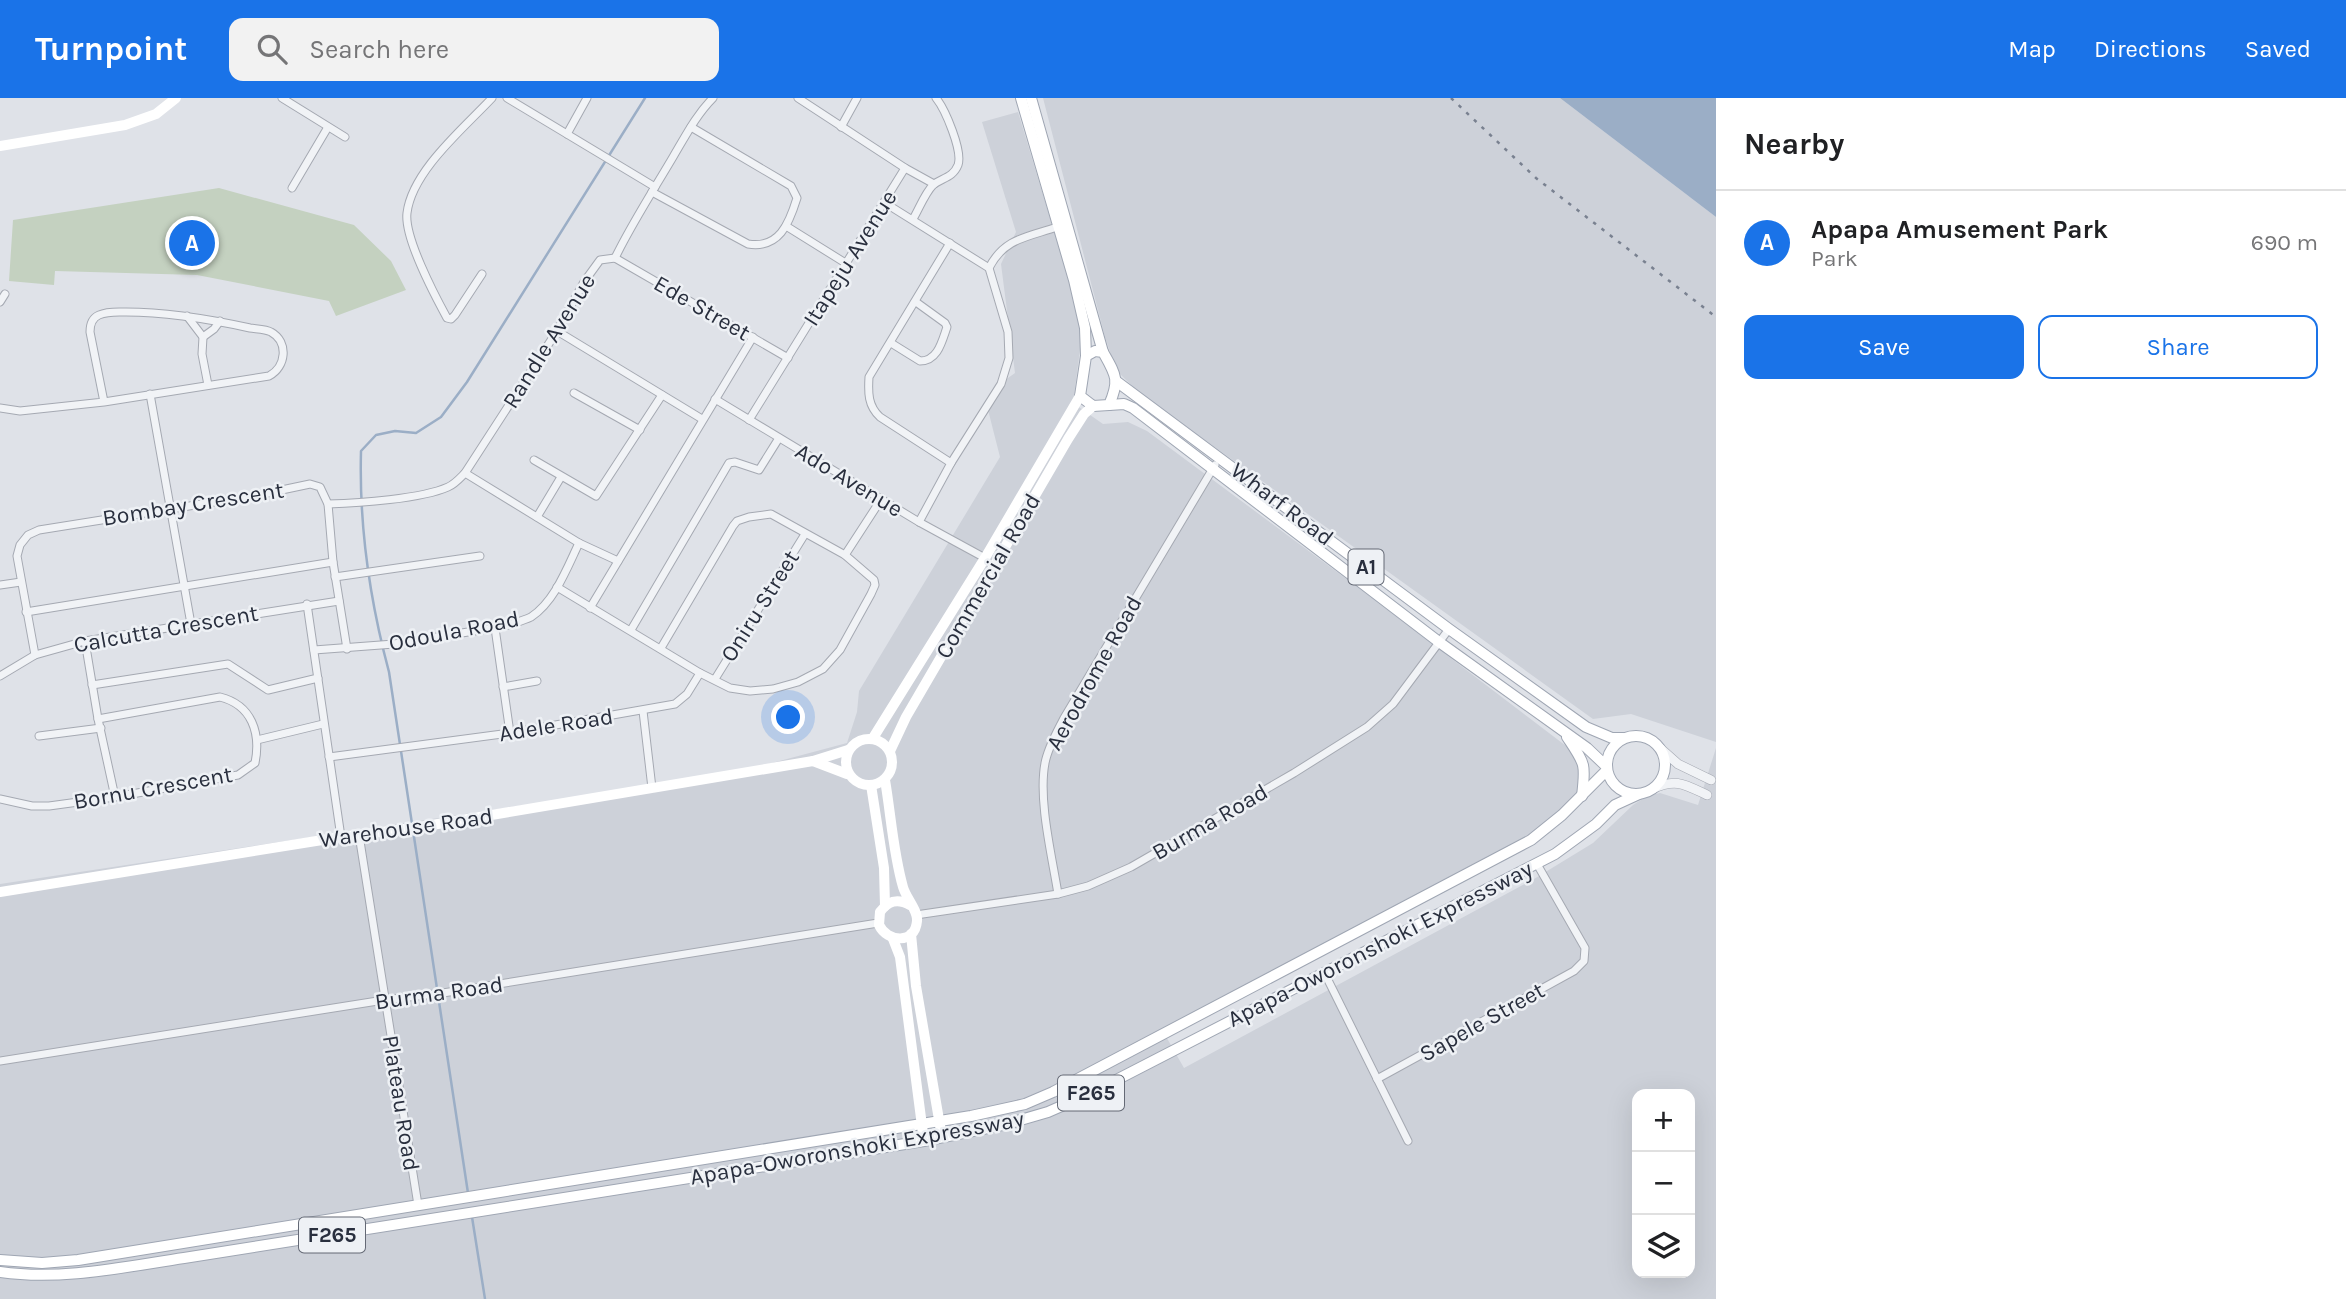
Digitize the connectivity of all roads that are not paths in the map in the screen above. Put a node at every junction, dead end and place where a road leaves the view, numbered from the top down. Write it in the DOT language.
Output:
graph roads {
  1 [pos="176,98"];
  2 [pos="282,98"];
  3 [pos="492,98"];
  4 [pos="508,98"];
  5 [pos="587,98"];
  6 [pos="713,98"];
  7 [pos="798,98"];
  8 [pos="857,98"];
  9 [pos="936,98"];
  10 [pos="1021,98"];
  11 [pos="1031,98"];
  12 [pos="328,127"];
  13 [pos="691,127"];
  14 [pos="841,127"];
  15 [pos="568,134"];
  16 [pos="345,137"];
  17 [pos="0,146"];
  18 [pos="905,168"];
  19 [pos="934,184"];
  20 [pos="292,188"];
  21 [pos="653,190"];
  22 [pos="885,203"];
  23 [pos="913,219"];
  24 [pos="786,226"];
  25 [pos="1057,227"];
  26 [pos="950,243"];
  27 [pos="615,258"];
  28 [pos="847,264"];
  29 [pos="989,268"];
  30 [pos="482,274"];
  31 [pos="5,294"];
  32 [pos="0,302"];
  33 [pos="916,302"];
  34 [pos="187,315"];
  35 [pos="219,321"];
  36 [pos="557,331"];
  37 [pos="203,337"];
  38 [pos="753,337"];
  39 [pos="891,343"];
  40 [pos="1103,352"];
  41 [pos="1086,356"];
  42 [pos="788,358"];
  43 [pos="1116,381"];
  44 [pos="208,385"];
  45 [pos="574,393"];
  46 [pos="150,394"];
  47 [pos="662,395"];
  48 [pos="1080,396"];
  49 [pos="715,399"];
  50 [pos="103,402"];
  51 [pos="1109,405"];
  52 [pos="1093,406"];
  53 [pos="0,408"];
  54 [pos="702,419"];
  55 [pos="749,420"];
  56 [pos="640,429"];
  57 [pos="779,438"];
  58 [pos="1220,458"];
  59 [pos="534,460"];
  60 [pos="951,463"];
  61 [pos="1213,470"];
  62 [pos="466,473"];
  63 [pos="561,477"];
  64 [pos="882,498"];
  65 [pos="328,504"];
  66 [pos="170,507"];
  67 [pos="537,517"];
  68 [pos="919,522"];
  69 [pos="805,534"];
  70 [pos="579,544"];
  71 [pos="845,555"];
  72 [pos="480,556"];
  73 [pos="985,558"];
  74 [pos="618,561"];
  75 [pos="333,562"];
  76 [pos="335,577"];
  77 [pos="21,582"];
  78 [pos="0,585"];
  79 [pos="184,586"];
  80 [pos="557,587"];
  81 [pos="339,601"];
  82 [pos="307,604"];
  83 [pos="590,608"];
  84 [pos="26,611"];
  85 [pos="191,624"];
  86 [pos="495,628"];
  87 [pos="1448,629"];
  88 [pos="631,630"];
  89 [pos="85,641"];
  90 [pos="1439,642"];
  91 [pos="661,648"];
  92 [pos="348,649"];
  93 [pos="314,650"];
  94 [pos="35,655"];
  95 [pos="700,673"];
  96 [pos="0,676"];
  97 [pos="318,678"];
  98 [pos="715,679"];
  99 [pos="537,681"];
  100 [pos="92,685"];
  101 [pos="503,687"];
  102 [pos="643,711"];
  103 [pos="98,719"];
  104 [pos="323,724"];
  105 [pos="101,728"];
  106 [pos="1564,731"];
  107 [pos="510,733"];
  108 [pos="39,736"];
  109 [pos="873,738"];
  110 [pos="1623,738"];
  111 [pos="257,740"];
  112 [pos="1660,748"];
  113 [pos="848,750"];
  114 [pos="890,751"];
  115 [pos="329,757"];
  116 [pos="813,761"];
  117 [pos="1607,768"];
  118 [pos="847,774"];
  119 [pos="885,780"];
  120 [pos="1711,780"];
  121 [pos="871,785"];
  122 [pos="652,788"];
  123 [pos="1652,789"];
  124 [pos="1639,794"];
  125 [pos="1707,795"];
  126 [pos="1582,796"];
  127 [pos="115,797"];
  128 [pos="0,799"];
  129 [pos="359,835"];
  130 [pos="341,837"];
  131 [pos="1537,864"];
  132 [pos="0,892"];
  133 [pos="1058,894"];
  134 [pos="910,905"];
  135 [pos="885,906"];
  136 [pos="916,915"];
  137 [pos="878,923"];
  138 [pos="911,934"];
  139 [pos="893,939"];
  140 [pos="1325,974"];
  141 [pos="384,1000"];
  142 [pos="0,1061"];
  143 [pos="1377,1079"];
  144 [pos="940,1121"];
  145 [pos="920,1123"];
  146 [pos="942,1137"];
  147 [pos="924,1141"];
  148 [pos="1408,1142"];
  149 [pos="418,1205"];
  150 [pos="0,1260"];
  151 [pos="0,1272"];
  1 -- 17 [label="main road"];
  2 -- 12 [label="street"];
  3 -- 30 [label="street"];
  4 -- 15 [label="street"];
  5 -- 15 [label="street"];
  6 -- 13 [label="street, Randle Avenue"];
  7 -- 14 [label="street, Itapeju Avenue"];
  8 -- 14 [label="street"];
  9 -- 19 [label="street"];
  10 -- 25 [label="main road"];
  11 -- 40 [label="main road"];
  12 -- 16 [label="street"];
  12 -- 20 [label="street"];
  13 -- 21 [label="street, Randle Avenue"];
  13 -- 24 [label="street"];
  14 -- 18 [label="street, Itapeju Avenue"];
  15 -- 21 [label="street"];
  18 -- 19 [label="street"];
  18 -- 22 [label="street, Itapeju Avenue"];
  19 -- 23 [label="street"];
  21 -- 24 [label="street"];
  21 -- 27 [label="street, Randle Avenue"];
  22 -- 23 [label="street"];
  22 -- 28 [label="street, Itapeju Avenue"];
  23 -- 26 [label="street"];
  24 -- 28 [label="street"];
  25 -- 29 [label="street"];
  25 -- 41 [label="main road"];
  26 -- 29 [label="street"];
  26 -- 33 [label="street"];
  27 -- 36 [label="street, Randle Avenue"];
  27 -- 38 [label="street, Ede Street"];
  28 -- 42 [label="street, Itapeju Avenue"];
  29 -- 60 [label="street"];
  31 -- 32 [label="street"];
  33 -- 39 [label="street"];
  33 -- 39 [label="street"];
  34 -- 35 [label="street"];
  34 -- 37 [label="street"];
  34 -- 50 [label="street"];
  35 -- 37 [label="street"];
  35 -- 44 [label="street"];
  36 -- 47 [label="street"];
  36 -- 62 [label="street, Randle Avenue"];
  37 -- 44 [label="street"];
  38 -- 42 [label="street, Ede Street"];
  38 -- 49 [label="street"];
  39 -- 60 [label="street"];
  40 -- 41 [label="main road"];
  40 -- 43 [label="main road"];
  41 -- 48 [label="main road"];
  42 -- 55 [label="street, Itapeju Avenue"];
  43 -- 51 [label="main road"];
  43 -- 58 [label="main road, Wharf Road / A1"];
  44 -- 46 [label="street"];
  45 -- 56 [label="street"];
  46 -- 50 [label="street"];
  46 -- 66 [label="street"];
  47 -- 54 [label="street"];
  47 -- 56 [label="street"];
  48 -- 52 [label="main road"];
  48 -- 73 [label="main road, Commercial Road"];
  49 -- 54 [label="street"];
  49 -- 55 [label="street, Ado Avenue"];
  50 -- 53 [label="street"];
  51 -- 52 [label="main road, Wharf Road"];
  51 -- 61 [label="main road, Wharf Road / A1"];
  52 -- 114 [label="main road, Commercial Road"];
  54 -- 74 [label="street"];
  55 -- 57 [label="street, Ado Avenue"];
  56 -- 63 [label="street"];
  57 -- 64 [label="street, Ado Avenue"];
  57 -- 88 [label="street"];
  58 -- 61 [label="street, Aerodrome Road"];
  58 -- 87 [label="main road, Wharf Road / A1"];
  59 -- 63 [label="street"];
  60 -- 68 [label="street"];
  61 -- 90 [label="main road, Wharf Road / A1"];
  61 -- 133 [label="street, Aerodrome Road"];
  62 -- 65 [label="street, Randle Avenue"];
  62 -- 67 [label="street"];
  63 -- 67 [label="street"];
  64 -- 68 [label="street, Ado Avenue"];
  64 -- 71 [label="street"];
  65 -- 66 [label="street, Bombay Crescent"];
  65 -- 75 [label="street"];
  66 -- 77 [label="street, Bombay Crescent"];
  66 -- 79 [label="street"];
  67 -- 70 [label="street"];
  68 -- 73 [label="street, Ado Avenue"];
  69 -- 71 [label="street"];
  69 -- 91 [label="street"];
  69 -- 98 [label="street, Oniru Street"];
  70 -- 74 [label="street"];
  70 -- 80 [label="street, Odoula Road"];
  71 -- 98 [label="street"];
  72 -- 76 [label="street"];
  73 -- 109 [label="main road, Commercial Road"];
  74 -- 83 [label="street"];
  75 -- 76 [label="street"];
  75 -- 79 [label="street"];
  76 -- 81 [label="street"];
  77 -- 78 [label="street"];
  77 -- 84 [label="street, Bombay Crescent"];
  79 -- 84 [label="street"];
  79 -- 85 [label="street"];
  80 -- 83 [label="street"];
  80 -- 86 [label="street, Odoula Road"];
  81 -- 82 [label="street, Calcutta Crescent"];
  81 -- 92 [label="street"];
  82 -- 85 [label="street, Calcutta Crescent"];
  82 -- 93 [label="street"];
  83 -- 88 [label="street"];
  84 -- 94 [label="street, Bombay Crescent"];
  85 -- 89 [label="street, Calcutta Crescent"];
  86 -- 92 [label="street, Odoula Road"];
  86 -- 101 [label="street"];
  87 -- 90 [label="street, Burma Road"];
  87 -- 110 [label="main road, Wharf Road / A1"];
  88 -- 91 [label="street"];
  89 -- 94 [label="street, Calcutta Crescent"];
  89 -- 100 [label="street"];
  90 -- 106 [label="main road, Wharf Road / A1"];
  90 -- 133 [label="street, Burma Road"];
  91 -- 95 [label="street"];
  92 -- 93 [label="street, Odoula Road"];
  93 -- 97 [label="street"];
  94 -- 96 [label="street, Calcutta Crescent"];
  95 -- 98 [label="street"];
  95 -- 102 [label="street, Adele Road"];
  97 -- 100 [label="street"];
  97 -- 104 [label="street"];
  99 -- 101 [label="street"];
  100 -- 103 [label="street"];
  101 -- 107 [label="street"];
  102 -- 107 [label="street, Adele Road"];
  102 -- 122 [label="street"];
  103 -- 105 [label="street"];
  103 -- 111 [label="street"];
  104 -- 111 [label="street, Bornu Crescent"];
  104 -- 115 [label="street"];
  105 -- 108 [label="street"];
  105 -- 127 [label="street"];
  106 -- 117 [label="main road, Wharf Road / A1"];
  106 -- 126 [label="main road"];
  107 -- 115 [label="street, Adele Road"];
  109 -- 113 [label="main road"];
  109 -- 114 [label="main road"];
  110 -- 112 [label="main road"];
  110 -- 117 [label="main road"];
  111 -- 127 [label="street, Bornu Crescent"];
  112 -- 120 [label="street"];
  112 -- 123 [label="main road"];
  113 -- 116 [label="main road, Warehouse Road"];
  113 -- 118 [label="main road"];
  114 -- 119 [label="main road"];
  115 -- 130 [label="street"];
  116 -- 118 [label="main road"];
  116 -- 122 [label="main road, Warehouse Road"];
  117 -- 124 [label="main road"];
  117 -- 126 [label="main road, Apapa-Oworonshoki Expressway / F265"];
  118 -- 121 [label="main road"];
  119 -- 121 [label="main road"];
  119 -- 134 [label="main road"];
  121 -- 135 [label="main road"];
  122 -- 129 [label="main road, Warehouse Road"];
  123 -- 124 [label="main road"];
  123 -- 125 [label="street"];
  124 -- 131 [label="main road, Apapa-Oworonshoki Expressway / F265"];
  126 -- 144 [label="main road, Apapa-Oworonshoki Expressway / F265"];
  127 -- 128 [label="street, Bornu Crescent"];
  129 -- 130 [label="main road, Warehouse Road"];
  129 -- 141 [label="street, Plateau Road"];
  130 -- 132 [label="main road, Warehouse Road"];
  131 -- 140 [label="main road, Apapa-Oworonshoki Expressway / F265"];
  131 -- 143 [label="street, Sapele Street"];
  133 -- 136 [label="street, Burma Road"];
  134 -- 135 [label="main road"];
  134 -- 136 [label="main road"];
  135 -- 137 [label="main road"];
  136 -- 138 [label="main road"];
  137 -- 139 [label="main road"];
  137 -- 141 [label="street, Burma Road"];
  138 -- 139 [label="main road"];
  138 -- 144 [label="main road"];
  139 -- 145 [label="main road"];
  140 -- 143 [label="street"];
  140 -- 146 [label="main road, Apapa-Oworonshoki Expressway / F265"];
  141 -- 142 [label="street, Burma Road"];
  141 -- 149 [label="street, Plateau Road"];
  143 -- 148 [label="street"];
  144 -- 145 [label="main road, Apapa-Oworonshoki Expressway / F265"];
  144 -- 146 [label="main road"];
  145 -- 147 [label="main road"];
  145 -- 149 [label="main road, Apapa-Oworonshoki Expressway / F265"];
  146 -- 147 [label="main road, Apapa-Oworonshoki Expressway / F265"];
  147 -- 151 [label="main road, Apapa-Oworonshoki Expressway / F265"];
  149 -- 150 [label="main road, Apapa-Oworonshoki Expressway / F265"];
}
